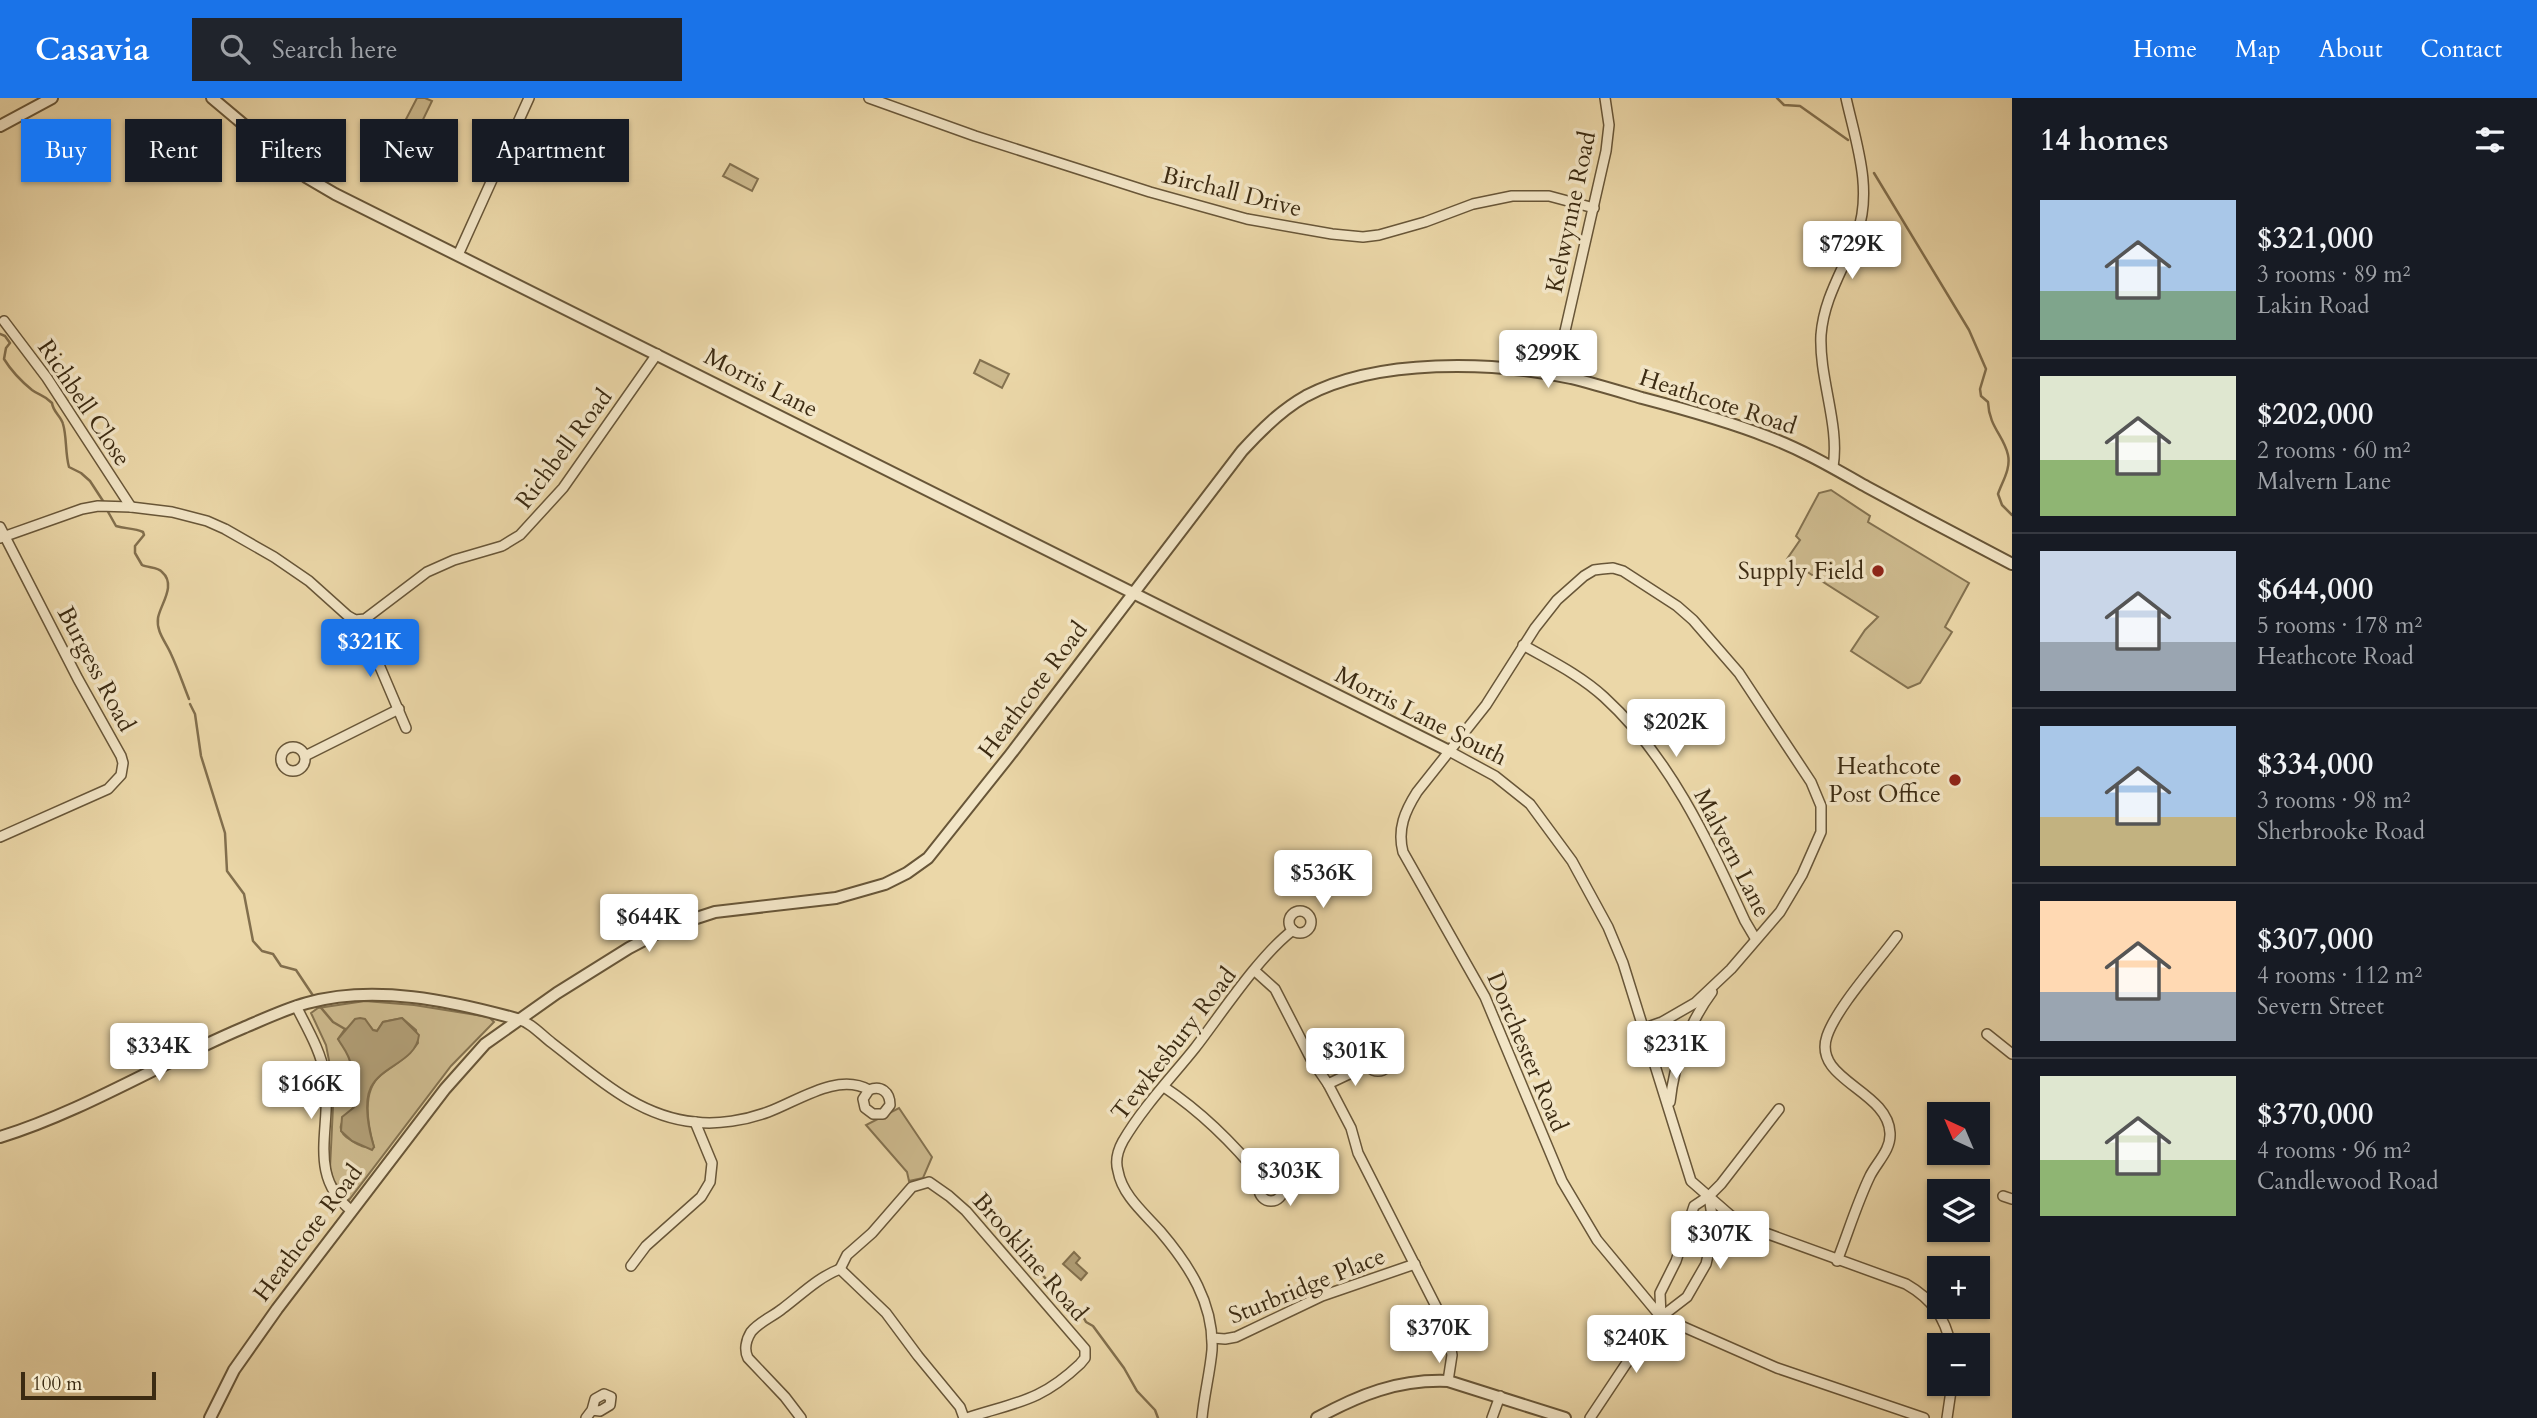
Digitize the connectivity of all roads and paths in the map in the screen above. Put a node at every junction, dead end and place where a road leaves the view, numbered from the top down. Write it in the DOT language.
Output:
graph roads {
  1 [pos="52,98"];
  2 [pos="212,98"];
  3 [pos="529,98"];
  4 [pos="869,98"];
  5 [pos="1605,98"];
  6 [pos="1846,98"];
  7 [pos="0,126"];
  8 [pos="1594,208"];
  9 [pos="458,255"];
  10 [pos="4,321"];
  11 [pos="657,354"];
  12 [pos="1555,375"];
  13 [pos="1833,467"];
  14 [pos="131,507"];
  15 [pos="0,527"];
  16 [pos="2,537"];
  17 [pos="2012,564"];
  18 [pos="1133,593"];
  19 [pos="359,620"];
  20 [pos="1523,645"];
  21 [pos="1307,681"];
  22 [pos="398,709"];
  23 [pos="406,728"];
  24 [pos="1449,751"];
  25 [pos="305,756"];
  26 [pos="0,837"];
  27 [pos="1293,930"];
  28 [pos="1898,936"];
  29 [pos="1755,938"];
  30 [pos="1255,971"];
  31 [pos="1720,979"];
  32 [pos="296,1006"];
  33 [pos="517,1019"];
  34 [pos="1645,1028"];
  35 [pos="1987,1034"];
  36 [pos="2012,1054"];
  37 [pos="1368,1065"];
  38 [pos="1328,1084"];
  39 [pos="1164,1087"];
  40 [pos="869,1090"];
  41 [pos="1670,1108"];
  42 [pos="1779,1109"];
  43 [pos="695,1122"];
  44 [pos="0,1137"];
  45 [pos="1263,1180"];
  46 [pos="1709,1196"];
  47 [pos="352,1211"];
  48 [pos="1837,1261"];
  49 [pos="1415,1264"];
  50 [pos="631,1266"];
  51 [pos="840,1269"];
  52 [pos="1661,1317"];
  53 [pos="1947,1333"];
  54 [pos="1212,1338"];
  55 [pos="1448,1381"];
  56 [pos="1500,1396"];
  57 [pos="1950,1396"];
  58 [pos="210,1418"];
  59 [pos="801,1418"];
  60 [pos="965,1418"];
  61 [pos="1202,1418"];
  62 [pos="1317,1418"];
  63 [pos="1492,1418"];
  64 [pos="1565,1418"];
  65 [pos="1590,1418"];
  66 [pos="1924,1418"];
  67 [pos="1947,1418"];
  1 -- 7 [label="street"];
  2 -- 9 [label="street, Morris Lane"];
  3 -- 9 [label="street"];
  4 -- 8 [label="street, Birchall Drive"];
  5 -- 8 [label="street, Kelwynne Road"];
  6 -- 13 [label="street"];
  8 -- 12 [label="street, Kelwynne Road"];
  9 -- 11 [label="street, Morris Lane"];
  10 -- 14 [label="street, Richbell Close"];
  11 -- 18 [label="street, Morris Lane"];
  11 -- 19 [label="street, Richbell Road"];
  12 -- 13 [label="street, Heathcote Road"];
  12 -- 18 [label="street, Heathcote Road"];
  13 -- 17 [label="street, Heathcote Road"];
  14 -- 16 [label="street"];
  14 -- 19 [label="street"];
  15 -- 16 [label="street"];
  16 -- 26 [label="street, Burgess Road"];
  18 -- 21 [label="street, Morris Lane"];
  18 -- 33 [label="street, Heathcote Road"];
  19 -- 22 [label="street"];
  20 -- 24 [label="street, Dorchester Road"];
  20 -- 29 [label="street, Malvern Lane"];
  20 -- 29 [label="street, Dorchester Road"];
  21 -- 24 [label="street, Morris Lane South"];
  22 -- 23 [label="street"];
  22 -- 25 [label="street"];
  24 -- 34 [label="street, Morris Lane South"];
  24 -- 52 [label="street, Dorchester Road"];
  27 -- 30 [label="street, Tewkesbury Road"];
  28 -- 48 [label="street"];
  29 -- 31 [label="street"];
  30 -- 38 [label="street"];
  30 -- 39 [label="street, Tewkesbury Road"];
  31 -- 34 [label="street"];
  31 -- 41 [label="street"];
  32 -- 33 [label="street"];
  32 -- 44 [label="street"];
  32 -- 47 [label="street"];
  33 -- 43 [label="street"];
  33 -- 47 [label="street, Heathcote Road"];
  34 -- 41 [label="street, Morris Lane South"];
  35 -- 36 [label="street"];
  37 -- 38 [label="street"];
  38 -- 49 [label="street"];
  39 -- 45 [label="street"];
  39 -- 54 [label="street, Tewkesbury Road"];
  40 -- 43 [label="street"];
  41 -- 46 [label="street, Morris Lane South"];
  42 -- 46 [label="street"];
  43 -- 50 [label="street"];
  46 -- 48 [label="street, Morris Lane South"];
  46 -- 52 [label="street"];
  46 -- 52 [label="street"];
  47 -- 58 [label="street, Heathcote Road"];
  48 -- 53 [label="street, Morris Lane South"];
  49 -- 54 [label="street, Sturbridge Place"];
  49 -- 55 [label="street"];
  51 -- 59 [label="street"];
  51 -- 60 [label="street"];
  51 -- 60 [label="street, Brookline Road"];
  52 -- 65 [label="street"];
  52 -- 66 [label="street, Dorchester Road"];
  54 -- 61 [label="street, Tewkesbury Road"];
  55 -- 56 [label="street"];
  55 -- 62 [label="street"];
  56 -- 63 [label="street"];
  56 -- 64 [label="street"];
  57 -- 67 [label="street"];
}
